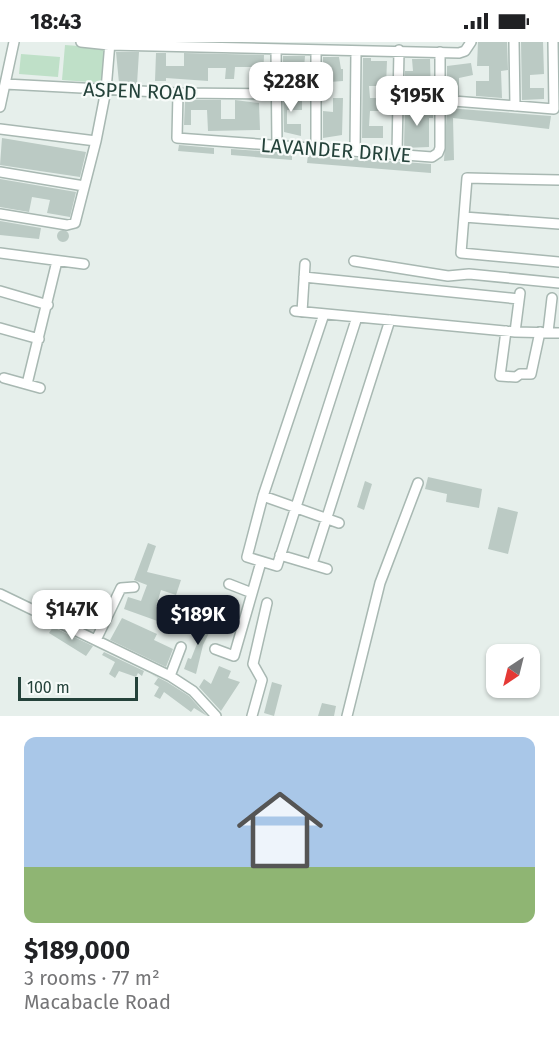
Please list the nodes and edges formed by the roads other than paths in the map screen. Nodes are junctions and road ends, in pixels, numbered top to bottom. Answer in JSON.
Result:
{"nodes":[{"id":1,"x":14,"y":42,"type":"edge"},
{"id":2,"x":81,"y":42,"type":"edge"},
{"id":3,"x":471,"y":42,"type":"edge"},
{"id":4,"x":514,"y":42,"type":"edge"},
{"id":5,"x":553,"y":42,"type":"edge"},
{"id":6,"x":109,"y":44,"type":"edge"},
{"id":7,"x":276,"y":49,"type":"junction"},
{"id":8,"x":316,"y":50,"type":"junction"},
{"id":9,"x":399,"y":50,"type":"junction"},
{"id":10,"x":356,"y":51,"type":"junction"},
{"id":11,"x":440,"y":52,"type":"junction"},
{"id":12,"x":5,"y":84,"type":"junction"},
{"id":13,"x":106,"y":90,"type":"junction"},
{"id":14,"x":178,"y":93,"type":"junction"},
{"id":15,"x":276,"y":94,"type":"junction"},
{"id":16,"x":441,"y":100,"type":"junction"},
{"id":17,"x":515,"y":106,"type":"junction"},
{"id":18,"x":0,"y":107,"type":"edge"},
{"id":19,"x":0,"y":129,"type":"edge"},
{"id":20,"x":96,"y":141,"type":"junction"},
{"id":21,"x":277,"y":146,"type":"junction"},
{"id":22,"x":316,"y":149,"type":"junction"},
{"id":23,"x":355,"y":151,"type":"junction"},
{"id":24,"x":397,"y":153,"type":"junction"},
{"id":25,"x":0,"y":172,"type":"edge"},
{"id":26,"x":559,"y":180,"type":"edge"},
{"id":27,"x":84,"y":186,"type":"junction"},
{"id":28,"x":0,"y":214,"type":"edge"},
{"id":29,"x":464,"y":217,"type":"junction"},
{"id":30,"x":559,"y":224,"type":"edge"},
{"id":31,"x":0,"y":253,"type":"edge"},
{"id":32,"x":57,"y":261,"type":"junction"},
{"id":33,"x":354,"y":261,"type":"dead end"},
{"id":34,"x":559,"y":262,"type":"edge"},
{"id":35,"x":84,"y":264,"type":"dead end"},
{"id":36,"x":305,"y":264,"type":"dead end"},
{"id":37,"x":304,"y":277,"type":"junction"},
{"id":38,"x":559,"y":283,"type":"edge"},
{"id":39,"x":0,"y":291,"type":"edge"},
{"id":40,"x":552,"y":298,"type":"dead end"},
{"id":41,"x":48,"y":305,"type":"junction"},
{"id":42,"x":324,"y":314,"type":"junction"},
{"id":43,"x":357,"y":317,"type":"junction"},
{"id":44,"x":390,"y":320,"type":"junction"},
{"id":45,"x":0,"y":328,"type":"edge"},
{"id":46,"x":510,"y":332,"type":"junction"},
{"id":47,"x":544,"y":332,"type":"junction"},
{"id":48,"x":559,"y":333,"type":"edge"},
{"id":49,"x":39,"y":339,"type":"junction"},
{"id":50,"x":4,"y":378,"type":"dead end"},
{"id":51,"x":27,"y":384,"type":"junction"},
{"id":52,"x":40,"y":388,"type":"dead end"},
{"id":53,"x":418,"y":483,"type":"dead end"},
{"id":54,"x":263,"y":496,"type":"junction"},
{"id":55,"x":294,"y":507,"type":"junction"},
{"id":56,"x":324,"y":518,"type":"junction"},
{"id":57,"x":339,"y":523,"type":"dead end"},
{"id":58,"x":280,"y":555,"type":"junction"},
{"id":59,"x":261,"y":561,"type":"junction"},
{"id":60,"x":312,"y":564,"type":"junction"},
{"id":61,"x":327,"y":569,"type":"dead end"},
{"id":62,"x":229,"y":584,"type":"dead end"},
{"id":63,"x":134,"y":587,"type":"dead end"},
{"id":64,"x":0,"y":594,"type":"edge"},
{"id":65,"x":252,"y":594,"type":"junction"},
{"id":66,"x":267,"y":603,"type":"dead end"},
{"id":67,"x":227,"y":619,"type":"dead end"},
{"id":68,"x":243,"y":625,"type":"junction"},
{"id":69,"x":96,"y":640,"type":"junction"},
{"id":70,"x":181,"y":647,"type":"dead end"},
{"id":71,"x":215,"y":649,"type":"dead end"},
{"id":72,"x":170,"y":676,"type":"junction"},
{"id":73,"x":215,"y":716,"type":"edge"},
{"id":74,"x":252,"y":716,"type":"edge"},
{"id":75,"x":347,"y":716,"type":"edge"}],
"edges":[{"from":1,"to":12,"type":"street"},
{"from":2,"to":6,"type":"street"},
{"from":3,"to":11,"type":"street"},
{"from":4,"to":17,"type":"street"},
{"from":5,"to":17,"type":"street"},
{"from":6,"to":7,"type":"street"},
{"from":6,"to":13,"type":"street"},
{"from":7,"to":8,"type":"street"},
{"from":7,"to":15,"type":"street"},
{"from":8,"to":10,"type":"street"},
{"from":8,"to":22,"type":"street"},
{"from":9,"to":10,"type":"street"},
{"from":9,"to":11,"type":"street"},
{"from":9,"to":24,"type":"street"},
{"from":10,"to":23,"type":"street"},
{"from":11,"to":16,"type":"street","name":"LAVANDER DRIVE"},
{"from":12,"to":13,"type":"street","name":"ASPEN ROAD"},
{"from":12,"to":18,"type":"street"},
{"from":13,"to":14,"type":"street","name":"ASPEN ROAD"},
{"from":13,"to":20,"type":"street"},
{"from":14,"to":15,"type":"street","name":"ASPEN ROAD"},
{"from":14,"to":21,"type":"street","name":"LAVANDER DRIVE"},
{"from":15,"to":21,"type":"street"},
{"from":16,"to":17,"type":"street"},
{"from":16,"to":24,"type":"street","name":"LAVANDER DRIVE"},
{"from":19,"to":20,"type":"street"},
{"from":20,"to":27,"type":"street"},
{"from":21,"to":22,"type":"street","name":"LAVANDER DRIVE"},
{"from":22,"to":23,"type":"street","name":"LAVANDER DRIVE"},
{"from":23,"to":24,"type":"street","name":"LAVANDER DRIVE"},
{"from":25,"to":27,"type":"street"},
{"from":26,"to":29,"type":"street"},
{"from":27,"to":28,"type":"street"},
{"from":29,"to":30,"type":"street"},
{"from":29,"to":34,"type":"street"},
{"from":31,"to":32,"type":"street"},
{"from":32,"to":35,"type":"street"},
{"from":32,"to":41,"type":"street"},
{"from":33,"to":38,"type":"street"},
{"from":36,"to":37,"type":"street"},
{"from":37,"to":42,"type":"street"},
{"from":37,"to":46,"type":"street"},
{"from":39,"to":41,"type":"street"},
{"from":40,"to":47,"type":"street"},
{"from":41,"to":49,"type":"street"},
{"from":42,"to":43,"type":"street"},
{"from":42,"to":54,"type":"street"},
{"from":43,"to":44,"type":"street"},
{"from":43,"to":55,"type":"street"},
{"from":44,"to":46,"type":"street"},
{"from":44,"to":56,"type":"street"},
{"from":45,"to":49,"type":"street"},
{"from":46,"to":47,"type":"street"},
{"from":46,"to":47,"type":"street"},
{"from":47,"to":48,"type":"street"},
{"from":49,"to":51,"type":"street"},
{"from":50,"to":51,"type":"street"},
{"from":51,"to":52,"type":"street"},
{"from":53,"to":75,"type":"street"},
{"from":54,"to":55,"type":"street"},
{"from":54,"to":59,"type":"street"},
{"from":55,"to":56,"type":"street"},
{"from":55,"to":58,"type":"street"},
{"from":56,"to":57,"type":"street"},
{"from":56,"to":60,"type":"street"},
{"from":58,"to":59,"type":"street"},
{"from":58,"to":60,"type":"street"},
{"from":59,"to":65,"type":"street"},
{"from":60,"to":61,"type":"street"},
{"from":62,"to":65,"type":"street"},
{"from":63,"to":69,"type":"street"},
{"from":64,"to":69,"type":"street"},
{"from":65,"to":68,"type":"street"},
{"from":66,"to":74,"type":"street"},
{"from":67,"to":68,"type":"street"},
{"from":68,"to":71,"type":"street"},
{"from":69,"to":72,"type":"street"},
{"from":70,"to":72,"type":"street"},
{"from":72,"to":73,"type":"street"}]}
